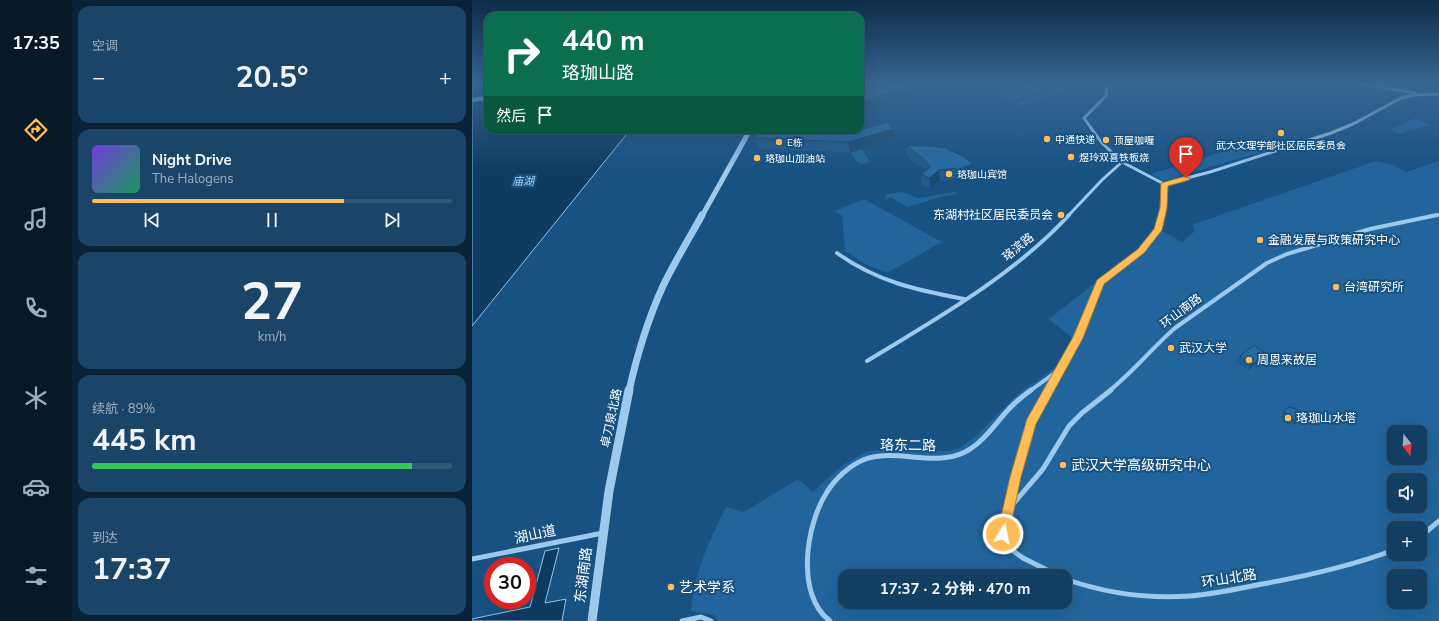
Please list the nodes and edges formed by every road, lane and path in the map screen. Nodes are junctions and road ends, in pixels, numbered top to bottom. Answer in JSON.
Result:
{"nodes":[{"id":1,"x":1089,"y":113,"type":"edge"},
{"id":2,"x":1372,"y":113,"type":"edge"},
{"id":3,"x":750,"y":134,"type":"edge"},
{"id":4,"x":1122,"y":162,"type":"junction"},
{"id":5,"x":1164,"y":184,"type":"junction"},
{"id":6,"x":1439,"y":215,"type":"edge"},
{"id":7,"x":837,"y":253,"type":"dead end"},
{"id":8,"x":964,"y":299,"type":"junction"},
{"id":9,"x":867,"y":361,"type":"dead end"},
{"id":10,"x":1060,"y":369,"type":"junction"},
{"id":11,"x":1007,"y":511,"type":"junction"},
{"id":12,"x":1439,"y":521,"type":"edge"},
{"id":13,"x":1427,"y":531,"type":"edge"},
{"id":14,"x":603,"y":533,"type":"junction"},
{"id":15,"x":1387,"y":552,"type":"edge"},
{"id":16,"x":472,"y":559,"type":"edge"},
{"id":17,"x":1045,"y":569,"type":"edge"},
{"id":18,"x":1072,"y":580,"type":"edge"},
{"id":19,"x":592,"y":621,"type":"edge"},
{"id":20,"x":682,"y":621,"type":"edge"},
{"id":21,"x":711,"y":621,"type":"edge"},
{"id":22,"x":830,"y":621,"type":"edge"}],
"edges":[{"from":1,"to":4,"type":"street"},
{"from":2,"to":5,"type":"street"},
{"from":3,"to":14,"type":"street","name":"卓刀泉北路"},
{"from":4,"to":5,"type":"street"},
{"from":4,"to":8,"type":"street","name":"珞滨路"},
{"from":5,"to":10,"type":"street"},
{"from":6,"to":11,"type":"street","name":"环山南路"},
{"from":7,"to":8,"type":"street"},
{"from":8,"to":9,"type":"street","name":"珞滨路"},
{"from":10,"to":11,"type":"street"},
{"from":10,"to":22,"type":"street","name":"珞东二路"},
{"from":11,"to":17,"type":"street"},
{"from":12,"to":13,"type":"street"},
{"from":14,"to":16,"type":"street","name":"湖山道"},
{"from":14,"to":19,"type":"street","name":"东湖南路"},
{"from":15,"to":18,"type":"street","name":"环山北路"},
{"from":20,"to":21,"type":"street"}]}
